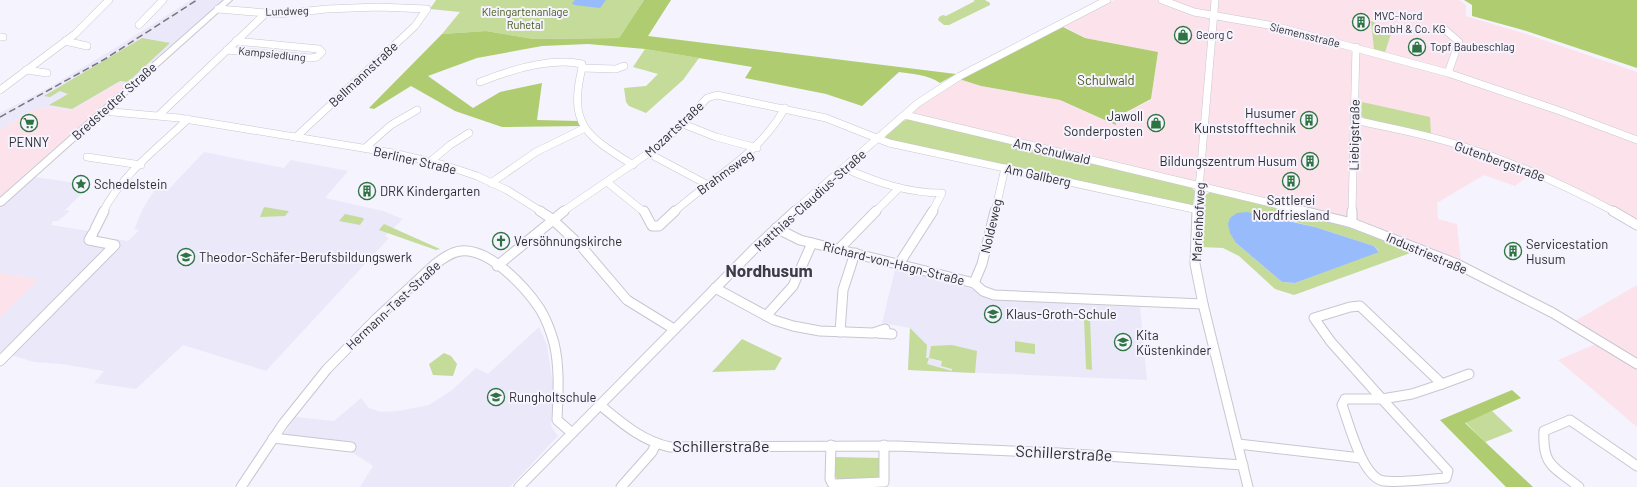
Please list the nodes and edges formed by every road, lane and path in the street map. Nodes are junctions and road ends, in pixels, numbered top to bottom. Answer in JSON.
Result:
{"nodes":[{"id":1,"x":109,"y":0,"type":"edge"},
{"id":2,"x":164,"y":0,"type":"edge"},
{"id":3,"x":228,"y":0,"type":"edge"},
{"id":4,"x":1107,"y":0,"type":"edge"},
{"id":5,"x":1162,"y":0,"type":"edge"},
{"id":6,"x":1215,"y":0,"type":"edge"},
{"id":7,"x":218,"y":9,"type":"junction"},
{"id":8,"x":428,"y":10,"type":"joint"},
{"id":9,"x":266,"y":13,"type":"junction"},
{"id":10,"x":1214,"y":16,"type":"junction"},
{"id":11,"x":139,"y":25,"type":"dead end"},
{"id":12,"x":1442,"y":27,"type":"dead end"},
{"id":13,"x":65,"y":41,"type":"junction"},
{"id":14,"x":236,"y":41,"type":"junction"},
{"id":15,"x":87,"y":46,"type":"dead end"},
{"id":16,"x":1356,"y":47,"type":"junction"},
{"id":17,"x":227,"y":50,"type":"junction"},
{"id":18,"x":624,"y":66,"type":"dead end"},
{"id":19,"x":582,"y":68,"type":"junction"},
{"id":20,"x":26,"y":70,"type":"junction"},
{"id":21,"x":47,"y":73,"type":"dead end"},
{"id":22,"x":1448,"y":73,"type":"junction"},
{"id":23,"x":493,"y":76,"type":"junction"},
{"id":24,"x":472,"y":82,"type":"dead end"},
{"id":25,"x":480,"y":82,"type":"dead end"},
{"id":26,"x":0,"y":90,"type":"edge"},
{"id":27,"x":785,"y":108,"type":"junction"},
{"id":28,"x":417,"y":110,"type":"dead end"},
{"id":29,"x":102,"y":111,"type":"junction"},
{"id":30,"x":159,"y":115,"type":"junction"},
{"id":31,"x":905,"y":115,"type":"junction"},
{"id":32,"x":188,"y":119,"type":"junction"},
{"id":33,"x":1355,"y":120,"type":"junction"},
{"id":34,"x":683,"y":124,"type":"junction"},
{"id":35,"x":585,"y":128,"type":"junction"},
{"id":36,"x":469,"y":133,"type":"dead end"},
{"id":37,"x":296,"y":137,"type":"junction"},
{"id":38,"x":878,"y":139,"type":"junction"},
{"id":39,"x":1637,"y":140,"type":"edge"},
{"id":40,"x":364,"y":148,"type":"junction"},
{"id":41,"x":757,"y":148,"type":"junction"},
{"id":42,"x":648,"y":154,"type":"junction"},
{"id":43,"x":88,"y":157,"type":"dead end"},
{"id":44,"x":431,"y":161,"type":"junction"},
{"id":45,"x":141,"y":165,"type":"junction"},
{"id":46,"x":633,"y":165,"type":"junction"},
{"id":47,"x":844,"y":168,"type":"junction"},
{"id":48,"x":1005,"y":168,"type":"junction"},
{"id":49,"x":607,"y":182,"type":"junction"},
{"id":50,"x":492,"y":183,"type":"junction"},
{"id":51,"x":708,"y":185,"type":"junction"},
{"id":52,"x":1200,"y":186,"type":"junction"},
{"id":53,"x":899,"y":188,"type":"junction"},
{"id":54,"x":0,"y":203,"type":"edge"},
{"id":55,"x":1198,"y":210,"type":"junction"},
{"id":56,"x":552,"y":219,"type":"junction"},
{"id":57,"x":1352,"y":223,"type":"junction"},
{"id":58,"x":1637,"y":225,"type":"edge"},
{"id":59,"x":776,"y":228,"type":"junction"},
{"id":60,"x":812,"y":243,"type":"junction"},
{"id":61,"x":840,"y":249,"type":"junction"},
{"id":62,"x":855,"y":253,"type":"junction"},
{"id":63,"x":899,"y":264,"type":"junction"},
{"id":64,"x":497,"y":266,"type":"junction"},
{"id":65,"x":974,"y":283,"type":"junction"},
{"id":66,"x":715,"y":288,"type":"junction"},
{"id":67,"x":1203,"y":304,"type":"junction"},
{"id":68,"x":766,"y":316,"type":"junction"},
{"id":69,"x":674,"y":329,"type":"junction"},
{"id":70,"x":840,"y":332,"type":"junction"},
{"id":71,"x":889,"y":332,"type":"dead end"},
{"id":72,"x":0,"y":361,"type":"edge"},
{"id":73,"x":1637,"y":364,"type":"edge"},
{"id":74,"x":1469,"y":374,"type":"dead end"},
{"id":75,"x":1442,"y":384,"type":"junction"},
{"id":76,"x":1382,"y":399,"type":"junction"},
{"id":77,"x":600,"y":404,"type":"junction"},
{"id":78,"x":572,"y":432,"type":"junction"},
{"id":79,"x":273,"y":438,"type":"junction"},
{"id":80,"x":656,"y":444,"type":"junction"},
{"id":81,"x":1238,"y":444,"type":"junction"},
{"id":82,"x":831,"y":445,"type":"junction"},
{"id":83,"x":884,"y":446,"type":"junction"},
{"id":84,"x":351,"y":447,"type":"dead end"},
{"id":85,"x":1361,"y":458,"type":"junction"},
{"id":86,"x":1243,"y":465,"type":"junction"},
{"id":87,"x":1637,"y":466,"type":"edge"},
{"id":88,"x":241,"y":487,"type":"edge"},
{"id":89,"x":520,"y":487,"type":"edge"},
{"id":90,"x":621,"y":487,"type":"edge"},
{"id":91,"x":1248,"y":487,"type":"edge"},
{"id":92,"x":1579,"y":487,"type":"edge"}],
"edges":[{"from":1,"to":13,"type":"street"},
{"from":2,"to":11,"type":"street"},
{"from":3,"to":7,"type":"main road","name":"Bredstedter Straße"},
{"from":4,"to":31,"type":"street","name":"Matthias-Claudius-Straße"},
{"from":5,"to":10,"type":"street","name":"Siemensstraße"},
{"from":6,"to":10,"type":"street","name":"Marienhofweg"},
{"from":7,"to":9,"type":"street","name":"Lundweg"},
{"from":7,"to":29,"type":"main road","name":"Bredstedter Straße"},
{"from":8,"to":9,"type":"street","name":"Lundweg"},
{"from":8,"to":37,"type":"street","name":"Bellmannstraße"},
{"from":9,"to":14,"type":"street","name":"Kampsiedlung"},
{"from":10,"to":16,"type":"street","name":"Siemensstraße"},
{"from":10,"to":52,"type":"street","name":"Marienhofweg"},
{"from":12,"to":22,"type":"street"},
{"from":13,"to":15,"type":"street"},
{"from":13,"to":20,"type":"street"},
{"from":14,"to":17,"type":"street","name":"Kampsiedlung"},
{"from":14,"to":17,"type":"street","name":"Kampsiedlung"},
{"from":16,"to":22,"type":"street","name":"Siemensstraße"},
{"from":16,"to":33,"type":"street","name":"Liebigstraße"},
{"from":17,"to":30,"type":"street","name":"Kampsiedlung"},
{"from":18,"to":19,"type":"street"},
{"from":19,"to":23,"type":"street"},
{"from":19,"to":35,"type":"street"},
{"from":20,"to":21,"type":"street"},
{"from":20,"to":26,"type":"street"},
{"from":22,"to":39,"type":"street","name":"Siemensstraße"},
{"from":23,"to":24,"type":"street"},
{"from":23,"to":25,"type":"street"},
{"from":27,"to":34,"type":"street","name":"Mozartstraße"},
{"from":27,"to":38,"type":"street","name":"Mozartstraße"},
{"from":27,"to":41,"type":"street","name":"Brahmsweg"},
{"from":28,"to":40,"type":"street"},
{"from":29,"to":30,"type":"street","name":"Berliner Straße"},
{"from":29,"to":54,"type":"main road","name":"Bredstedter Straße"},
{"from":30,"to":32,"type":"street","name":"Berliner Straße"},
{"from":31,"to":38,"type":"street","name":"Matthias-Claudius-Straße"},
{"from":31,"to":52,"type":"street","name":"Am Schulwald"},
{"from":32,"to":37,"type":"street","name":"Berliner Straße"},
{"from":32,"to":45,"type":"street"},
{"from":33,"to":57,"type":"street","name":"Liebigstraße"},
{"from":33,"to":58,"type":"street","name":"Gutenbergstraße"},
{"from":34,"to":41,"type":"street"},
{"from":34,"to":42,"type":"street","name":"Mozartstraße"},
{"from":35,"to":46,"type":"street"},
{"from":35,"to":50,"type":"street"},
{"from":36,"to":44,"type":"street"},
{"from":37,"to":40,"type":"street","name":"Berliner Straße"},
{"from":38,"to":47,"type":"street","name":"Matthias-Claudius-Straße"},
{"from":38,"to":48,"type":"street","name":"Am Gallberg"},
{"from":40,"to":44,"type":"street","name":"Berliner Straße"},
{"from":41,"to":51,"type":"street","name":"Brahmsweg"},
{"from":42,"to":46,"type":"street","name":"Mozartstraße"},
{"from":42,"to":51,"type":"street"},
{"from":43,"to":45,"type":"street"},
{"from":44,"to":50,"type":"street","name":"Berliner Straße"},
{"from":45,"to":72,"type":"street"},
{"from":46,"to":49,"type":"street","name":"Mozartstraße"},
{"from":47,"to":53,"type":"street"},
{"from":47,"to":59,"type":"street","name":"Matthias-Claudius-Straße"},
{"from":48,"to":55,"type":"street","name":"Am Gallberg"},
{"from":48,"to":65,"type":"street","name":"Noldeweg"},
{"from":49,"to":51,"type":"street","name":"Brahmsweg"},
{"from":49,"to":56,"type":"street","name":"Mozartstraße"},
{"from":50,"to":56,"type":"street","name":"Berliner Straße"},
{"from":52,"to":55,"type":"street","name":"Marienhofweg"},
{"from":52,"to":57,"type":"street","name":"Industriestraße"},
{"from":53,"to":61,"type":"street"},
{"from":53,"to":63,"type":"street"},
{"from":55,"to":67,"type":"street","name":"Marienhofweg"},
{"from":56,"to":64,"type":"street","name":"Mozartstraße"},
{"from":56,"to":69,"type":"street","name":"Berliner Straße"},
{"from":57,"to":73,"type":"street","name":"Industriestraße"},
{"from":59,"to":60,"type":"street","name":"Richard-von-Hagn-Straße"},
{"from":59,"to":66,"type":"street","name":"Matthias-Claudius-Straße"},
{"from":60,"to":61,"type":"street","name":"Richard-von-Hagn-Straße"},
{"from":60,"to":68,"type":"street"},
{"from":61,"to":62,"type":"street","name":"Richard-von-Hagn-Straße"},
{"from":62,"to":63,"type":"street","name":"Richard-von-Hagn-Straße"},
{"from":62,"to":70,"type":"street"},
{"from":63,"to":65,"type":"street","name":"Richard-von-Hagn-Straße"},
{"from":64,"to":78,"type":"street","name":"Hermann-Tast-Straße"},
{"from":64,"to":79,"type":"street","name":"Hermann-Tast-Straße"},
{"from":65,"to":67,"type":"street","name":"Richard-von-Hagn-Straße"},
{"from":66,"to":68,"type":"street"},
{"from":66,"to":69,"type":"street","name":"Matthias-Claudius-Straße"},
{"from":67,"to":81,"type":"street","name":"Marienhofweg"},
{"from":68,"to":70,"type":"street"},
{"from":69,"to":77,"type":"street","name":"Matthias-Claudius-Straße"},
{"from":70,"to":71,"type":"street"},
{"from":74,"to":75,"type":"street"},
{"from":75,"to":76,"type":"street"},
{"from":75,"to":76,"type":"street"},
{"from":76,"to":85,"type":"street"},
{"from":76,"to":85,"type":"street"},
{"from":77,"to":78,"type":"street","name":"Matthias-Claudius-Straße"},
{"from":77,"to":80,"type":"street","name":"Schillerstraße"},
{"from":78,"to":89,"type":"street","name":"Matthias-Claudius-Straße"},
{"from":79,"to":84,"type":"street"},
{"from":79,"to":88,"type":"street","name":"Hermann-Tast-Straße"},
{"from":80,"to":82,"type":"street","name":"Schillerstraße"},
{"from":80,"to":90,"type":"street"},
{"from":81,"to":85,"type":"street"},
{"from":81,"to":86,"type":"street","name":"Marienhofweg"},
{"from":82,"to":83,"type":"street","name":"Schillerstraße"},
{"from":82,"to":83,"type":"street"},
{"from":83,"to":86,"type":"street","name":"Schillerstraße"},
{"from":86,"to":91,"type":"street","name":"Marienhofweg"},
{"from":87,"to":92,"type":"street"}]}
